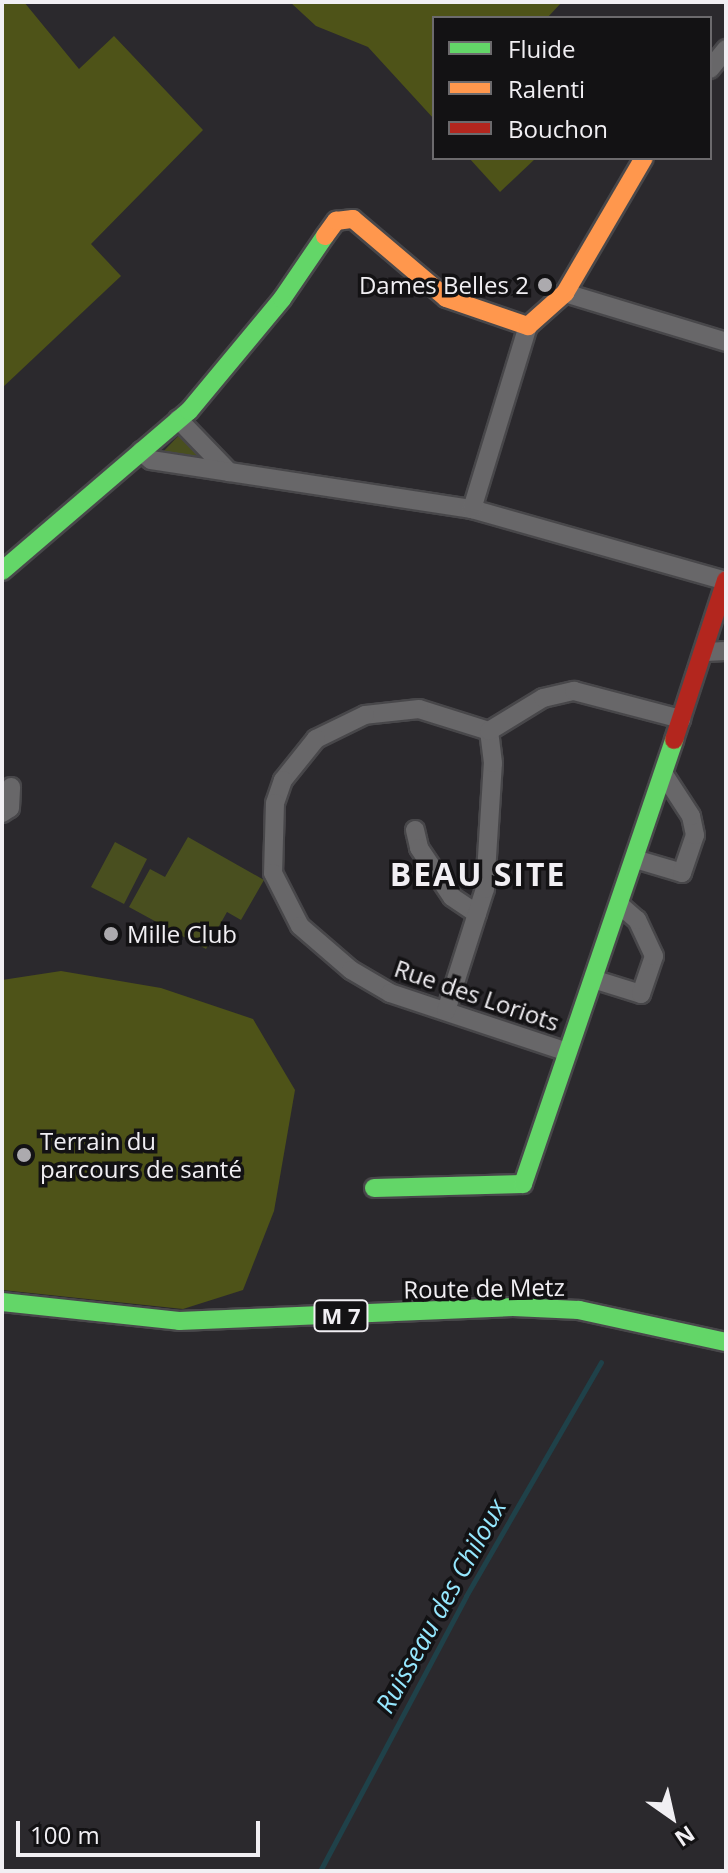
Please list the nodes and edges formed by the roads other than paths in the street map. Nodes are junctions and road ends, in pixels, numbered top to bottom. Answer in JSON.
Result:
{"nodes":[{"id":1,"x":726,"y":49,"type":"edge"},
{"id":2,"x":712,"y":66,"type":"edge"},
{"id":3,"x":643,"y":160,"type":"edge"},
{"id":4,"x":565,"y":293,"type":"junction"},
{"id":5,"x":528,"y":326,"type":"junction"},
{"id":6,"x":726,"y":342,"type":"edge"},
{"id":7,"x":178,"y":419,"type":"junction"},
{"id":8,"x":141,"y":451,"type":"junction"},
{"id":9,"x":229,"y":472,"type":"junction"},
{"id":10,"x":472,"y":509,"type":"junction"},
{"id":11,"x":2,"y":571,"type":"edge"},
{"id":12,"x":726,"y":580,"type":"edge"},
{"id":13,"x":726,"y":651,"type":"edge"},
{"id":14,"x":705,"y":652,"type":"junction"},
{"id":15,"x":681,"y":719,"type":"junction"},
{"id":16,"x":489,"y":731,"type":"junction"},
{"id":17,"x":663,"y":773,"type":"junction"},
{"id":18,"x":11,"y":787,"type":"dead end"},
{"id":19,"x":2,"y":813,"type":"edge"},
{"id":20,"x":415,"y":830,"type":"dead end"},
{"id":21,"x":635,"y":859,"type":"junction"},
{"id":22,"x":620,"y":905,"type":"junction"},
{"id":23,"x":477,"y":914,"type":"junction"},
{"id":24,"x":596,"y":980,"type":"junction"},
{"id":25,"x":446,"y":1011,"type":"junction"},
{"id":26,"x":567,"y":1052,"type":"junction"},
{"id":27,"x":374,"y":1188,"type":"dead end"},
{"id":28,"x":2,"y":1302,"type":"edge"},
{"id":29,"x":678,"y":1331,"type":"junction"},
{"id":30,"x":726,"y":1342,"type":"edge"},
{"id":31,"x":726,"y":1355,"type":"edge"}],
"edges":[{"from":1,"to":2,"type":"street"},
{"from":3,"to":4,"type":"street"},
{"from":4,"to":5,"type":"street"},
{"from":4,"to":6,"type":"street"},
{"from":5,"to":7,"type":"street"},
{"from":5,"to":10,"type":"street"},
{"from":7,"to":8,"type":"street"},
{"from":7,"to":9,"type":"street"},
{"from":8,"to":9,"type":"street"},
{"from":8,"to":11,"type":"street"},
{"from":9,"to":10,"type":"street"},
{"from":10,"to":12,"type":"street"},
{"from":12,"to":14,"type":"street","name":"Rue des Loriots"},
{"from":13,"to":14,"type":"street"},
{"from":14,"to":15,"type":"street","name":"Rue des Loriots"},
{"from":15,"to":16,"type":"street"},
{"from":15,"to":17,"type":"street","name":"Rue des Loriots"},
{"from":16,"to":23,"type":"street"},
{"from":16,"to":25,"type":"street","name":"Rue des Loriots"},
{"from":17,"to":21,"type":"street","name":"Rue des Loriots"},
{"from":17,"to":21,"type":"street"},
{"from":18,"to":19,"type":"street"},
{"from":20,"to":23,"type":"street"},
{"from":21,"to":22,"type":"street","name":"Rue des Loriots"},
{"from":22,"to":24,"type":"street","name":"Rue des Loriots"},
{"from":22,"to":24,"type":"street"},
{"from":23,"to":25,"type":"street"},
{"from":24,"to":26,"type":"street","name":"Rue des Loriots"},
{"from":25,"to":26,"type":"street","name":"Rue des Loriots"},
{"from":26,"to":27,"type":"street","name":"Rue des Loriots"},
{"from":28,"to":29,"type":"street","name":"Route de Metz","number":"M 7"},
{"from":29,"to":30,"type":"street","name":"Route de Metz","number":"M 7"},
{"from":29,"to":31,"type":"street","name":"Route de Metz","number":"M 7"}]}
